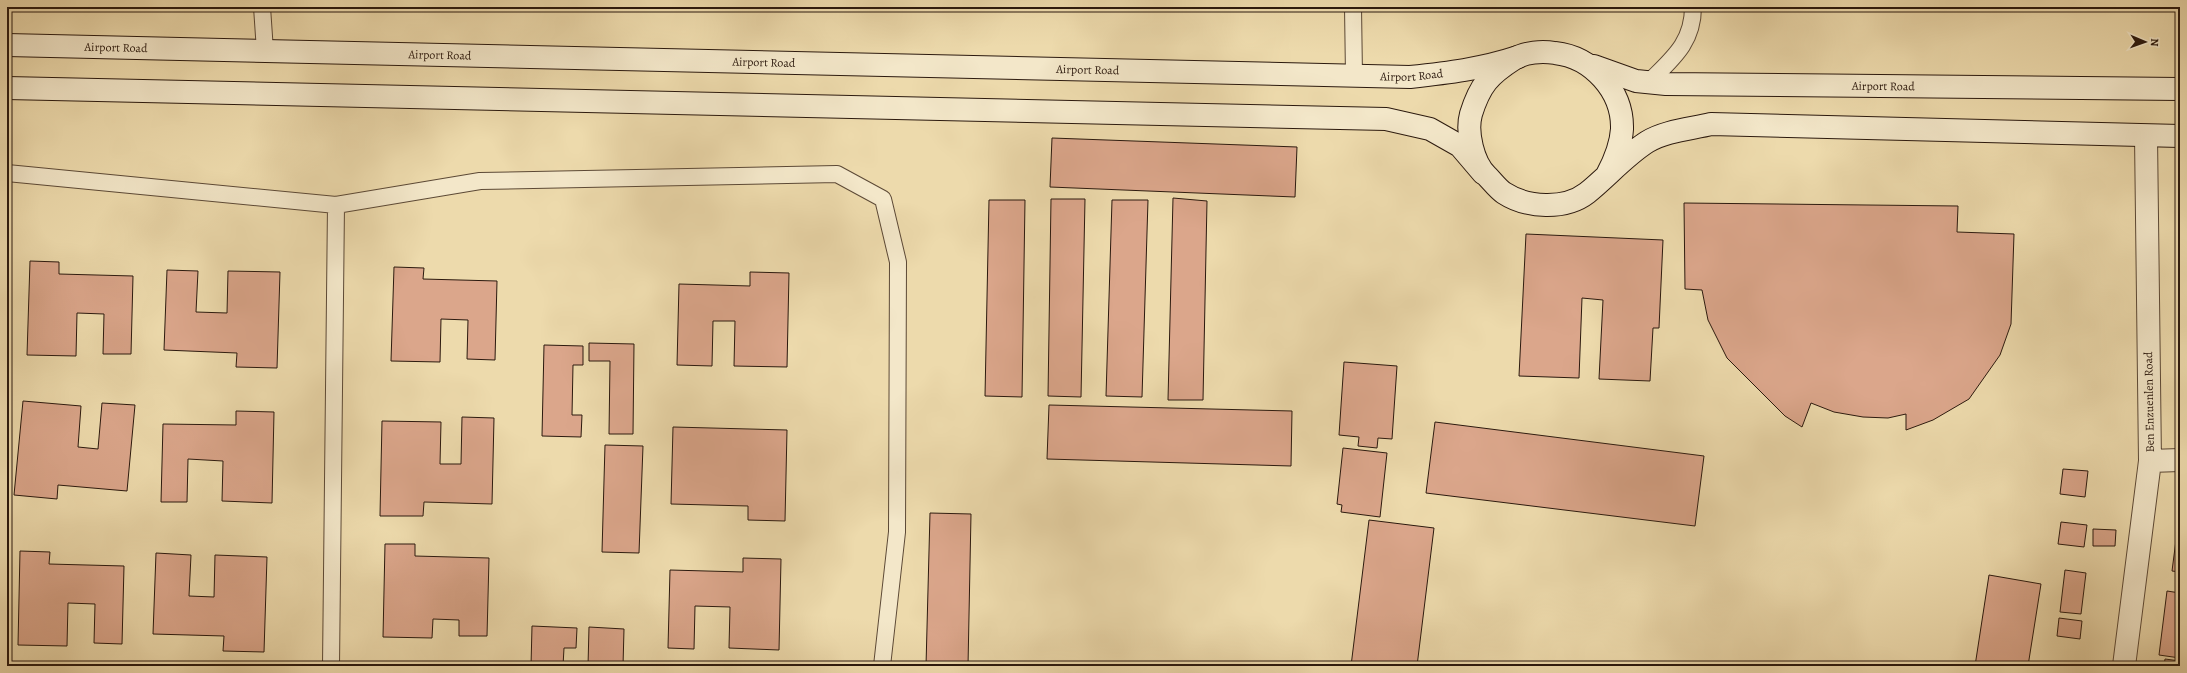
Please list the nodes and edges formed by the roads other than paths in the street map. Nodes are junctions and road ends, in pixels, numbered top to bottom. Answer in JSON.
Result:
{"nodes":[{"id":1,"x":262,"y":7,"type":"edge"},
{"id":2,"x":1353,"y":7,"type":"edge"},
{"id":3,"x":1693,"y":7,"type":"edge"},
{"id":4,"x":7,"y":45,"type":"edge"},
{"id":5,"x":265,"y":51,"type":"junction"},
{"id":6,"x":1518,"y":57,"type":"junction"},
{"id":7,"x":1589,"y":65,"type":"junction"},
{"id":8,"x":1354,"y":76,"type":"junction"},
{"id":9,"x":1648,"y":82,"type":"junction"},
{"id":10,"x":7,"y":88,"type":"edge"},
{"id":11,"x":2180,"y":89,"type":"edge"},
{"id":12,"x":2146,"y":136,"type":"junction"},
{"id":13,"x":2180,"y":136,"type":"edge"},
{"id":14,"x":7,"y":173,"type":"edge"},
{"id":15,"x":1483,"y":173,"type":"junction"},
{"id":16,"x":1607,"y":175,"type":"junction"},
{"id":17,"x":336,"y":205,"type":"junction"},
{"id":18,"x":2180,"y":460,"type":"edge"},
{"id":19,"x":2150,"y":461,"type":"junction"},
{"id":20,"x":331,"y":666,"type":"edge"},
{"id":21,"x":882,"y":666,"type":"edge"},
{"id":22,"x":2124,"y":666,"type":"edge"}],
"edges":[{"from":1,"to":5,"type":"lane"},
{"from":2,"to":8,"type":"lane"},
{"from":3,"to":9,"type":"lane"},
{"from":4,"to":5,"type":"main road","name":"Airport Road"},
{"from":5,"to":8,"type":"main road","name":"Airport Road"},
{"from":6,"to":7,"type":"main road"},
{"from":6,"to":8,"type":"main road","name":"Airport Road"},
{"from":6,"to":15,"type":"main road"},
{"from":7,"to":9,"type":"main road","name":"Airport Road"},
{"from":7,"to":16,"type":"main road"},
{"from":9,"to":11,"type":"main road","name":"Airport Road"},
{"from":10,"to":15,"type":"main road"},
{"from":12,"to":13,"type":"main road"},
{"from":12,"to":16,"type":"main road"},
{"from":12,"to":19,"type":"main road","name":"Ben Enzuenlen Road"},
{"from":14,"to":17,"type":"lane"},
{"from":15,"to":16,"type":"main road"},
{"from":17,"to":20,"type":"lane"},
{"from":17,"to":21,"type":"lane"},
{"from":18,"to":19,"type":"main road"},
{"from":19,"to":22,"type":"main road","name":"Ben Enzuenlen Road"}]}
